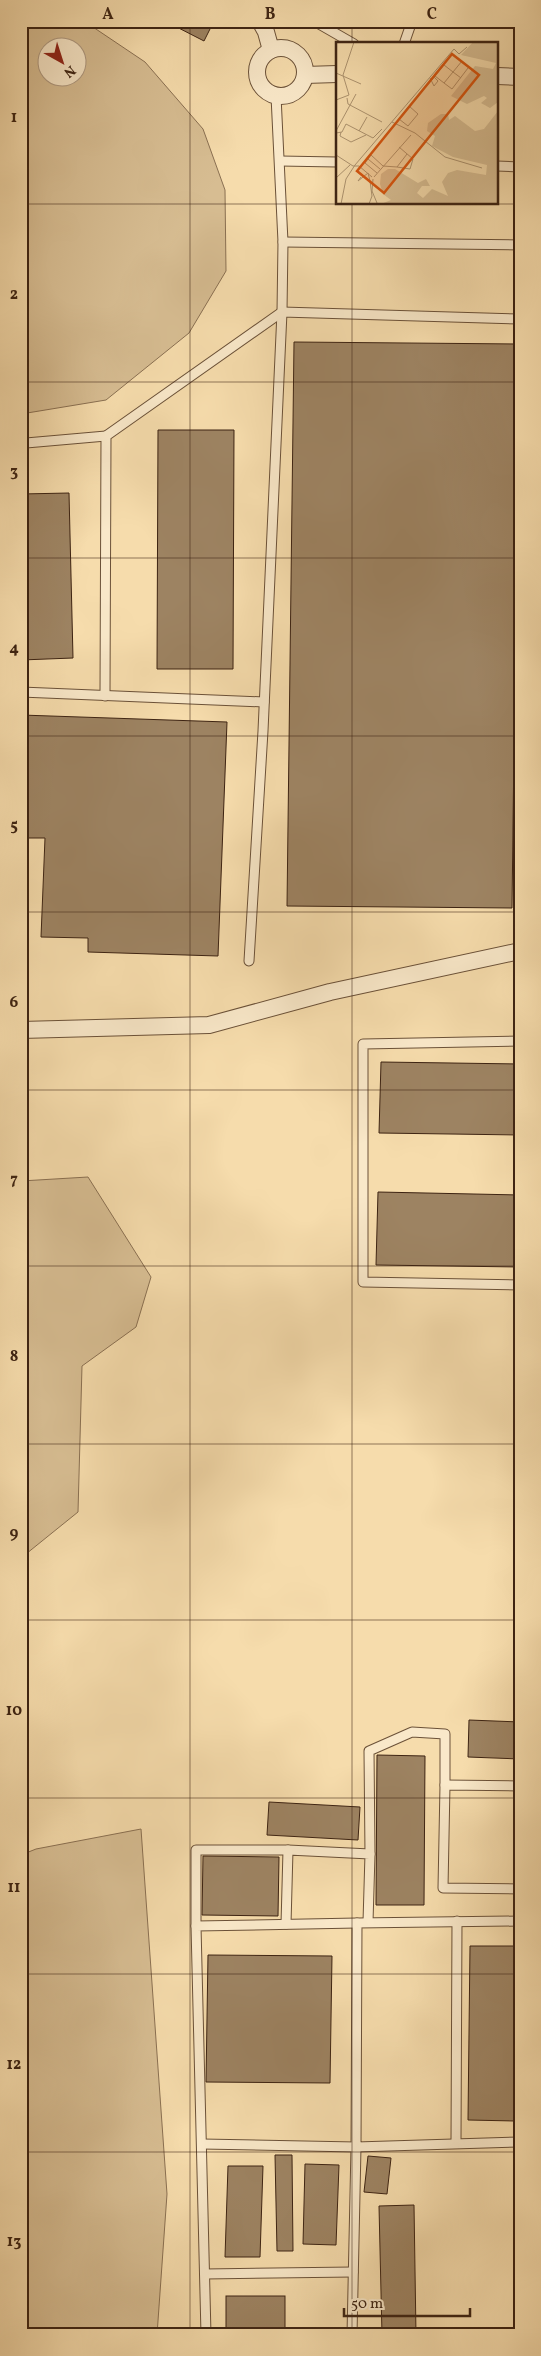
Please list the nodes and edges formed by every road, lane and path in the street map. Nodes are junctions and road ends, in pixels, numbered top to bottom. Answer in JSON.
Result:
{"nodes":[{"id":1,"x":260,"y":21,"type":"edge"},
{"id":2,"x":314,"y":21,"type":"edge"},
{"id":3,"x":412,"y":21,"type":"edge"},
{"id":4,"x":351,"y":42,"type":"edge"},
{"id":5,"x":405,"y":42,"type":"edge"},
{"id":6,"x":271,"y":50,"type":"junction"},
{"id":7,"x":336,"y":74,"type":"edge"},
{"id":8,"x":305,"y":75,"type":"junction"},
{"id":9,"x":498,"y":76,"type":"edge"},
{"id":10,"x":520,"y":77,"type":"edge"},
{"id":11,"x":276,"y":96,"type":"junction"},
{"id":12,"x":280,"y":161,"type":"junction"},
{"id":13,"x":336,"y":162,"type":"edge"},
{"id":14,"x":498,"y":166,"type":"edge"},
{"id":15,"x":520,"y":167,"type":"edge"},
{"id":16,"x":283,"y":242,"type":"junction"},
{"id":17,"x":520,"y":245,"type":"edge"},
{"id":18,"x":282,"y":312,"type":"junction"},
{"id":19,"x":520,"y":319,"type":"edge"},
{"id":20,"x":106,"y":436,"type":"junction"},
{"id":21,"x":21,"y":446,"type":"edge"},
{"id":22,"x":21,"y":692,"type":"edge"},
{"id":23,"x":105,"y":696,"type":"junction"},
{"id":24,"x":264,"y":702,"type":"junction"},
{"id":25,"x":520,"y":951,"type":"edge"},
{"id":26,"x":249,"y":960,"type":"dead end"},
{"id":27,"x":21,"y":1030,"type":"edge"},
{"id":28,"x":520,"y":1041,"type":"edge"},
{"id":29,"x":520,"y":1285,"type":"edge"},
{"id":30,"x":445,"y":1785,"type":"junction"},
{"id":31,"x":520,"y":1786,"type":"edge"},
{"id":32,"x":288,"y":1850,"type":"junction"},
{"id":33,"x":370,"y":1854,"type":"junction"},
{"id":34,"x":520,"y":1889,"type":"edge"},
{"id":35,"x":457,"y":1921,"type":"junction"},
{"id":36,"x":520,"y":1921,"type":"edge"},
{"id":37,"x":357,"y":1922,"type":"junction"},
{"id":38,"x":368,"y":1922,"type":"junction"},
{"id":39,"x":286,"y":1924,"type":"junction"},
{"id":40,"x":196,"y":1926,"type":"junction"},
{"id":41,"x":520,"y":2142,"type":"edge"},
{"id":42,"x":456,"y":2143,"type":"junction"},
{"id":43,"x":202,"y":2144,"type":"junction"},
{"id":44,"x":356,"y":2147,"type":"junction"},
{"id":45,"x":353,"y":2272,"type":"junction"},
{"id":46,"x":205,"y":2274,"type":"junction"},
{"id":47,"x":206,"y":2335,"type":"edge"},
{"id":48,"x":352,"y":2335,"type":"edge"}],
"edges":[{"from":1,"to":6,"type":"street"},
{"from":2,"to":4,"type":"lane"},
{"from":3,"to":5,"type":"lane"},
{"from":6,"to":8,"type":"street"},
{"from":6,"to":11,"type":"street"},
{"from":7,"to":8,"type":"street"},
{"from":8,"to":11,"type":"street"},
{"from":9,"to":10,"type":"street"},
{"from":11,"to":12,"type":"lane"},
{"from":12,"to":13,"type":"lane"},
{"from":12,"to":16,"type":"lane"},
{"from":14,"to":15,"type":"lane"},
{"from":16,"to":17,"type":"lane"},
{"from":16,"to":18,"type":"lane"},
{"from":18,"to":19,"type":"lane"},
{"from":18,"to":20,"type":"lane"},
{"from":18,"to":24,"type":"lane"},
{"from":20,"to":21,"type":"lane"},
{"from":20,"to":23,"type":"lane"},
{"from":22,"to":23,"type":"lane"},
{"from":23,"to":24,"type":"lane"},
{"from":24,"to":26,"type":"lane"},
{"from":25,"to":27,"type":"street"},
{"from":28,"to":29,"type":"lane"},
{"from":30,"to":31,"type":"lane"},
{"from":30,"to":33,"type":"lane"},
{"from":30,"to":34,"type":"lane"},
{"from":32,"to":33,"type":"lane"},
{"from":32,"to":39,"type":"lane"},
{"from":32,"to":40,"type":"lane"},
{"from":33,"to":38,"type":"lane"},
{"from":35,"to":36,"type":"lane"},
{"from":35,"to":38,"type":"lane"},
{"from":35,"to":42,"type":"lane"},
{"from":37,"to":38,"type":"lane"},
{"from":37,"to":39,"type":"lane"},
{"from":37,"to":44,"type":"lane"},
{"from":39,"to":40,"type":"lane"},
{"from":40,"to":43,"type":"lane"},
{"from":41,"to":42,"type":"lane"},
{"from":42,"to":44,"type":"lane"},
{"from":43,"to":44,"type":"lane"},
{"from":43,"to":46,"type":"lane"},
{"from":44,"to":45,"type":"lane"},
{"from":45,"to":46,"type":"lane"},
{"from":45,"to":48,"type":"lane"},
{"from":46,"to":47,"type":"lane"}]}
